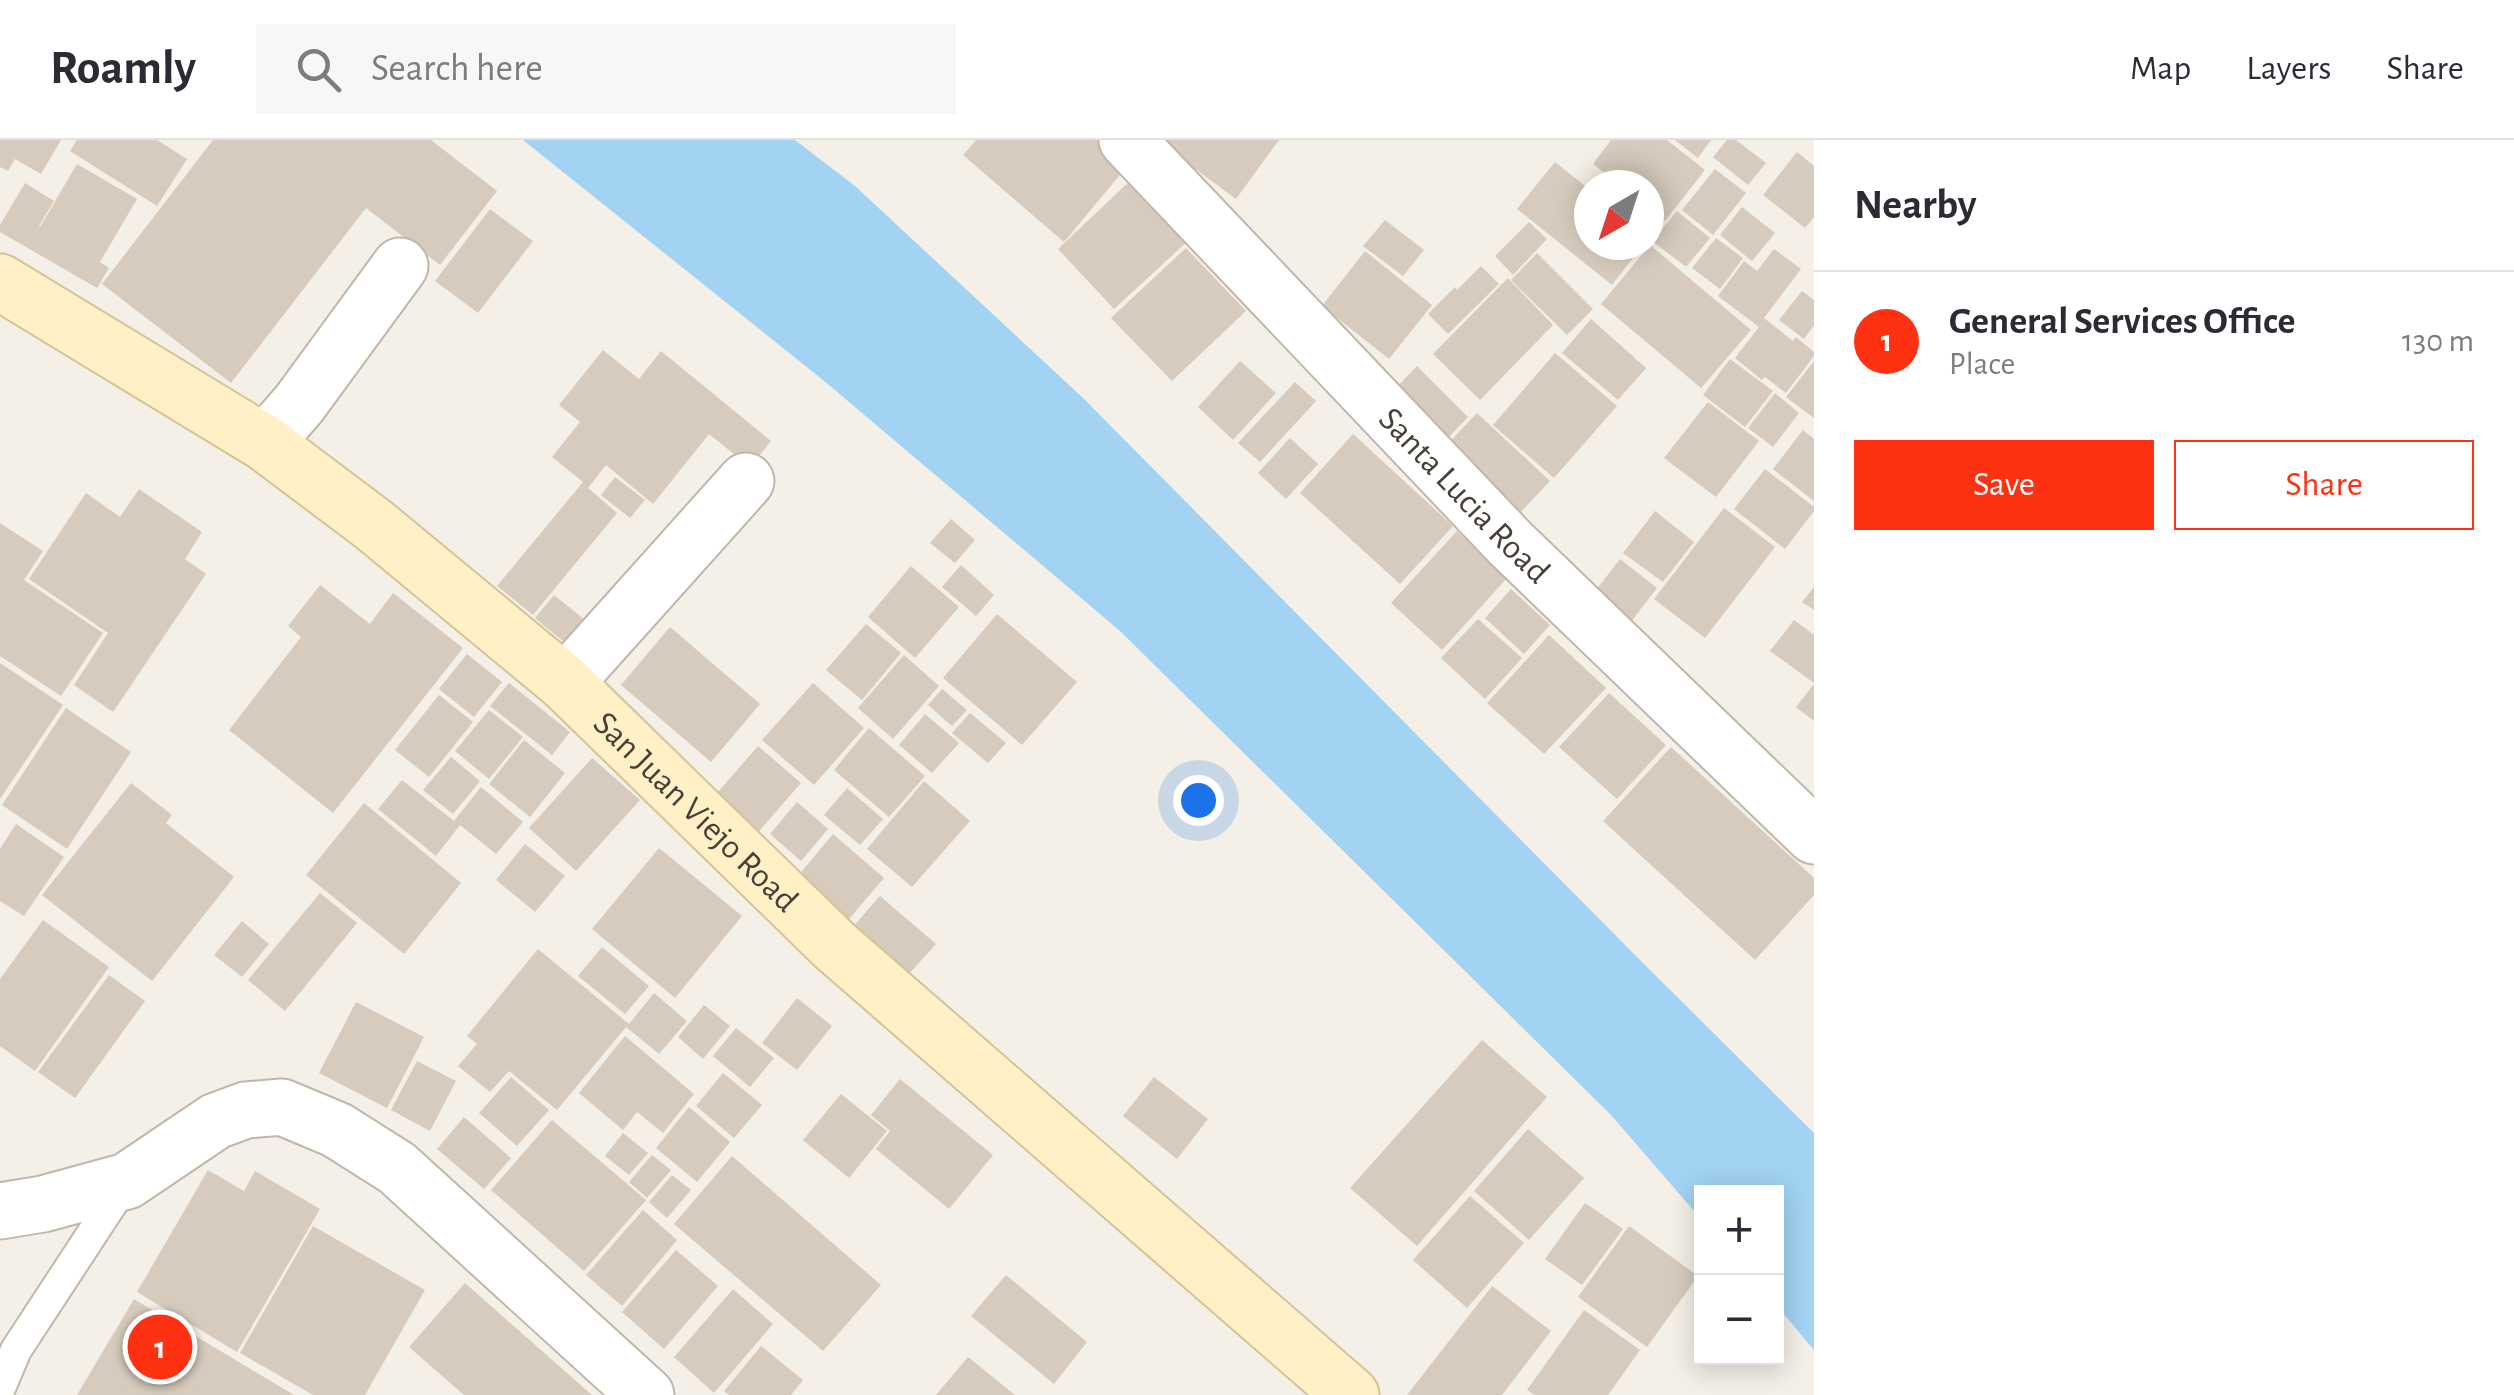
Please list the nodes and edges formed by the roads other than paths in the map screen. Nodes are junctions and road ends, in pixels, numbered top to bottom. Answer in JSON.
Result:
{"nodes":[{"id":1,"x":1127,"y":140,"type":"edge"},
{"id":2,"x":400,"y":266,"type":"dead end"},
{"id":3,"x":0,"y":282,"type":"edge"},
{"id":4,"x":265,"y":443,"type":"junction"},
{"id":5,"x":746,"y":481,"type":"dead end"},
{"id":6,"x":565,"y":683,"type":"junction"},
{"id":7,"x":1814,"y":836,"type":"edge"},
{"id":8,"x":126,"y":1180,"type":"junction"},
{"id":9,"x":0,"y":1211,"type":"edge"},
{"id":10,"x":8,"y":1341,"type":"edge"},
{"id":11,"x":0,"y":1388,"type":"edge"},
{"id":12,"x":646,"y":1395,"type":"edge"},
{"id":13,"x":1351,"y":1395,"type":"edge"}],
"edges":[{"from":1,"to":7,"type":"street","name":"Santa Lucia Road"},
{"from":2,"to":4,"type":"street"},
{"from":3,"to":4,"type":"street","name":"San Juan Viejo Road"},
{"from":4,"to":6,"type":"street","name":"San Juan Viejo Road"},
{"from":5,"to":6,"type":"street"},
{"from":6,"to":13,"type":"street","name":"San Juan Viejo Road"},
{"from":8,"to":9,"type":"street"},
{"from":8,"to":10,"type":"lane"},
{"from":8,"to":12,"type":"street"},
{"from":10,"to":11,"type":"lane"}]}
